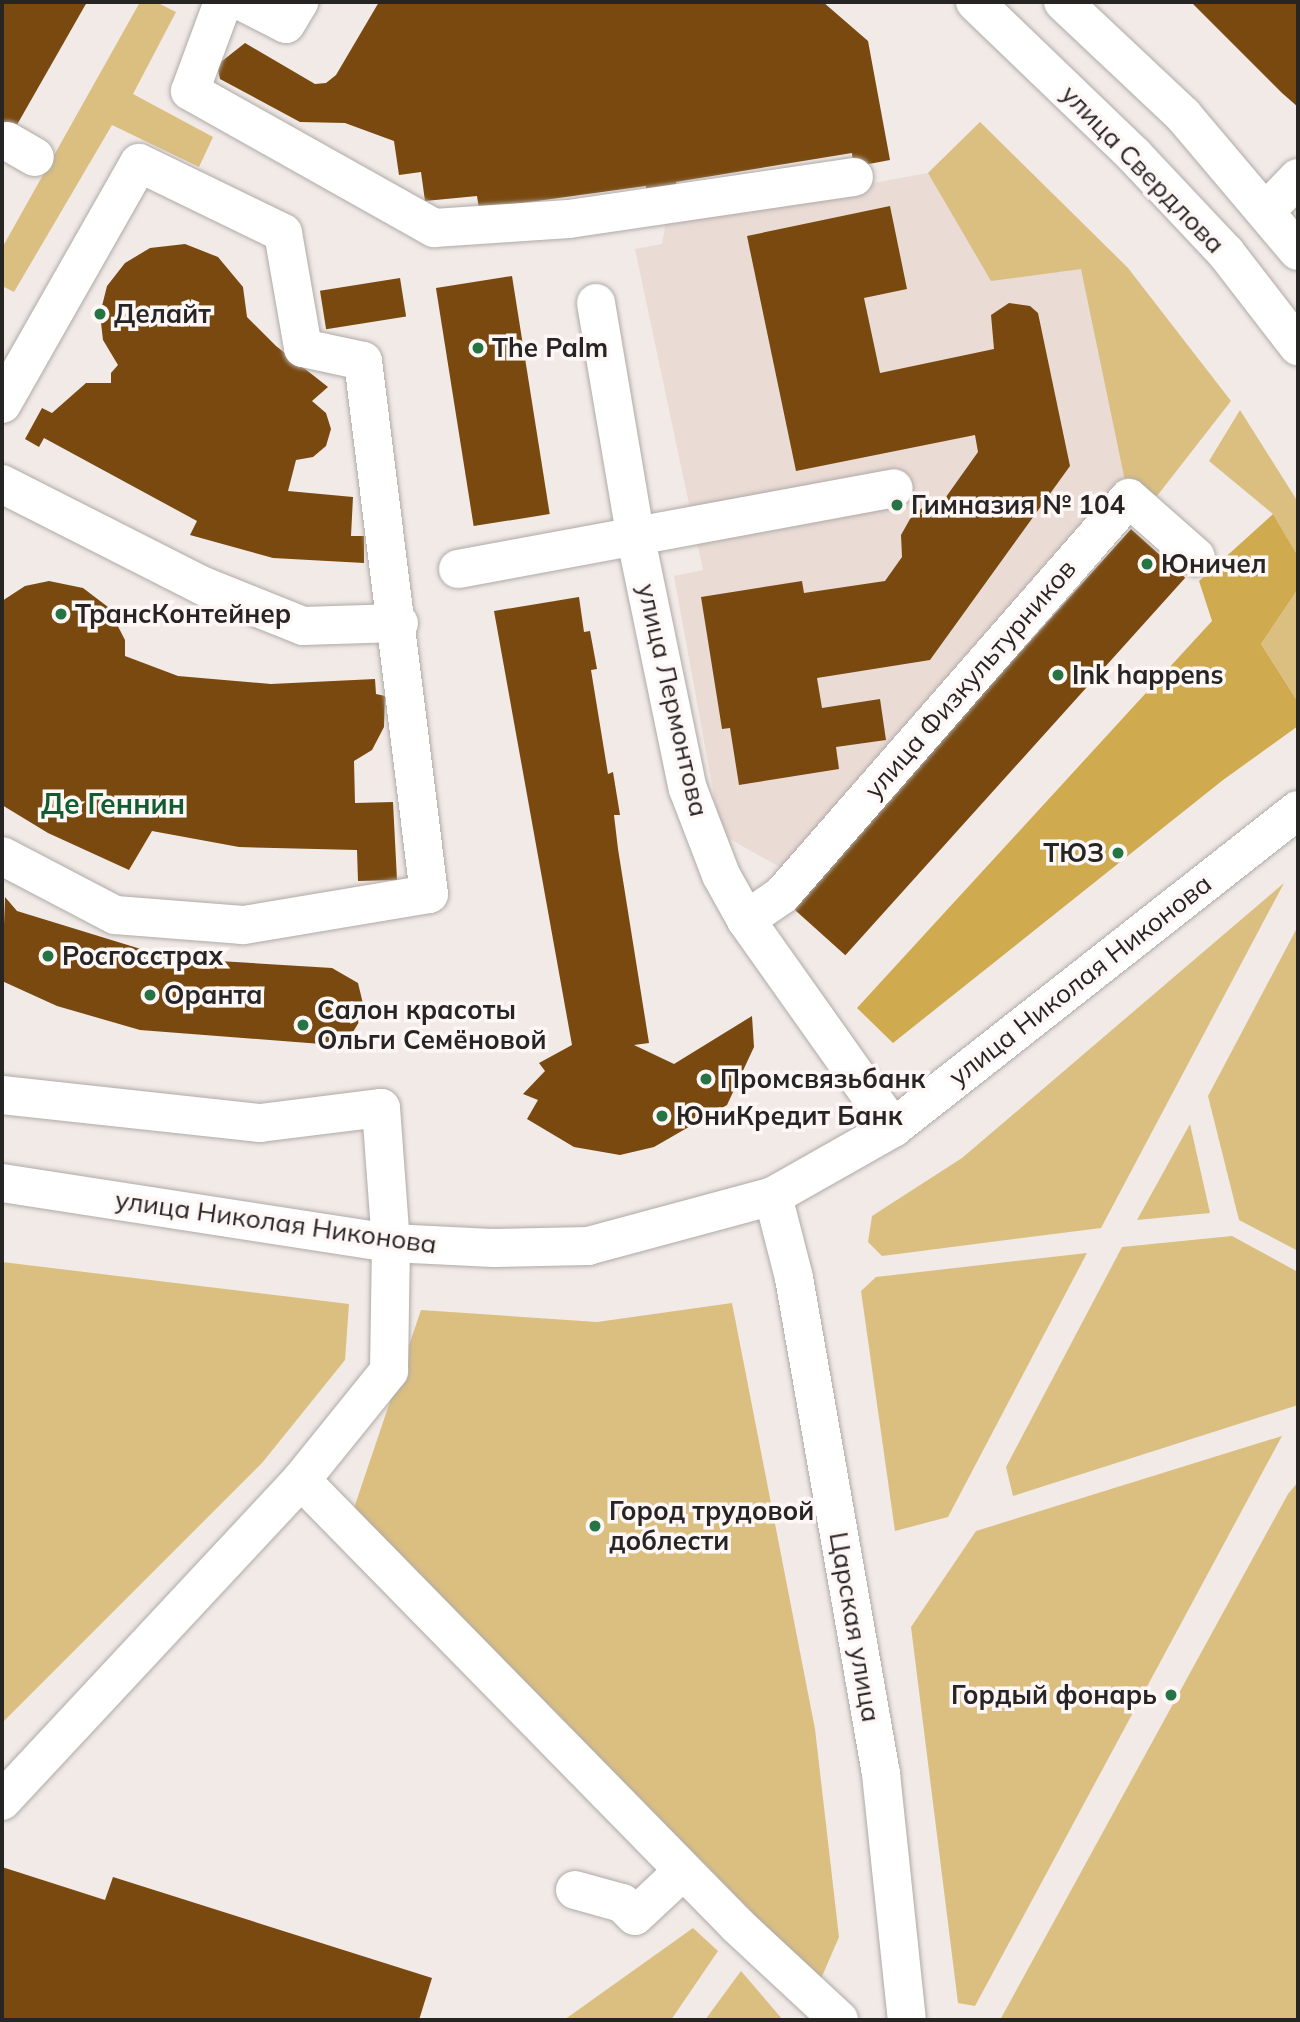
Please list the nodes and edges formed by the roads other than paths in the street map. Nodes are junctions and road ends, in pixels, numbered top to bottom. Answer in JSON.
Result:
{"nodes":[{"id":1,"x":223,"y":2,"type":"edge"},
{"id":2,"x":243,"y":2,"type":"edge"},
{"id":3,"x":299,"y":2,"type":"edge"},
{"id":4,"x":975,"y":2,"type":"edge"},
{"id":5,"x":1063,"y":2,"type":"edge"},
{"id":6,"x":854,"y":177,"type":"dead end"},
{"id":7,"x":1298,"y":178,"type":"edge"},
{"id":8,"x":1266,"y":211,"type":"junction"},
{"id":9,"x":1298,"y":251,"type":"edge"},
{"id":10,"x":596,"y":303,"type":"dead end"},
{"id":11,"x":1298,"y":346,"type":"edge"},
{"id":12,"x":2,"y":404,"type":"edge"},
{"id":13,"x":2,"y":484,"type":"edge"},
{"id":14,"x":894,"y":488,"type":"dead end"},
{"id":15,"x":636,"y":539,"type":"junction"},
{"id":16,"x":1196,"y":557,"type":"dead end"},
{"id":17,"x":458,"y":569,"type":"dead end"},
{"id":18,"x":399,"y":623,"type":"junction"},
{"id":19,"x":1298,"y":810,"type":"edge"},
{"id":20,"x":2,"y":856,"type":"edge"},
{"id":21,"x":746,"y":920,"type":"junction"},
{"id":22,"x":2,"y":1094,"type":"edge"},
{"id":23,"x":892,"y":1128,"type":"junction"},
{"id":24,"x":2,"y":1183,"type":"edge"},
{"id":25,"x":774,"y":1196,"type":"junction"},
{"id":26,"x":391,"y":1243,"type":"junction"},
{"id":27,"x":301,"y":1480,"type":"junction"},
{"id":28,"x":2,"y":1801,"type":"edge"},
{"id":29,"x":683,"y":1871,"type":"junction"},
{"id":30,"x":575,"y":1890,"type":"dead end"},
{"id":31,"x":839,"y":2020,"type":"edge"},
{"id":32,"x":907,"y":2020,"type":"edge"}],
"edges":[{"from":1,"to":6,"type":"street"},
{"from":2,"to":3,"type":"street"},
{"from":4,"to":11,"type":"street","name":"улица Свердлова"},
{"from":5,"to":8,"type":"street"},
{"from":7,"to":8,"type":"street"},
{"from":8,"to":9,"type":"street"},
{"from":10,"to":15,"type":"street","name":"улица Лермонтова"},
{"from":12,"to":18,"type":"street"},
{"from":13,"to":18,"type":"street"},
{"from":14,"to":15,"type":"street"},
{"from":15,"to":17,"type":"street"},
{"from":15,"to":21,"type":"street","name":"улица Лермонтова"},
{"from":16,"to":21,"type":"street","name":"улица Физкультурников"},
{"from":18,"to":20,"type":"street"},
{"from":19,"to":23,"type":"street","name":"улица Николая Никонова"},
{"from":21,"to":23,"type":"street","name":"улица Лермонтова"},
{"from":22,"to":26,"type":"street"},
{"from":23,"to":25,"type":"street","name":"улица Николая Никонова"},
{"from":24,"to":26,"type":"street","name":"улица Николая Никонова"},
{"from":25,"to":26,"type":"street","name":"улица Николая Никонова"},
{"from":25,"to":32,"type":"street","name":"Царская улица"},
{"from":26,"to":27,"type":"street"},
{"from":27,"to":28,"type":"street"},
{"from":27,"to":29,"type":"street"},
{"from":29,"to":30,"type":"street"},
{"from":29,"to":31,"type":"street"}]}
